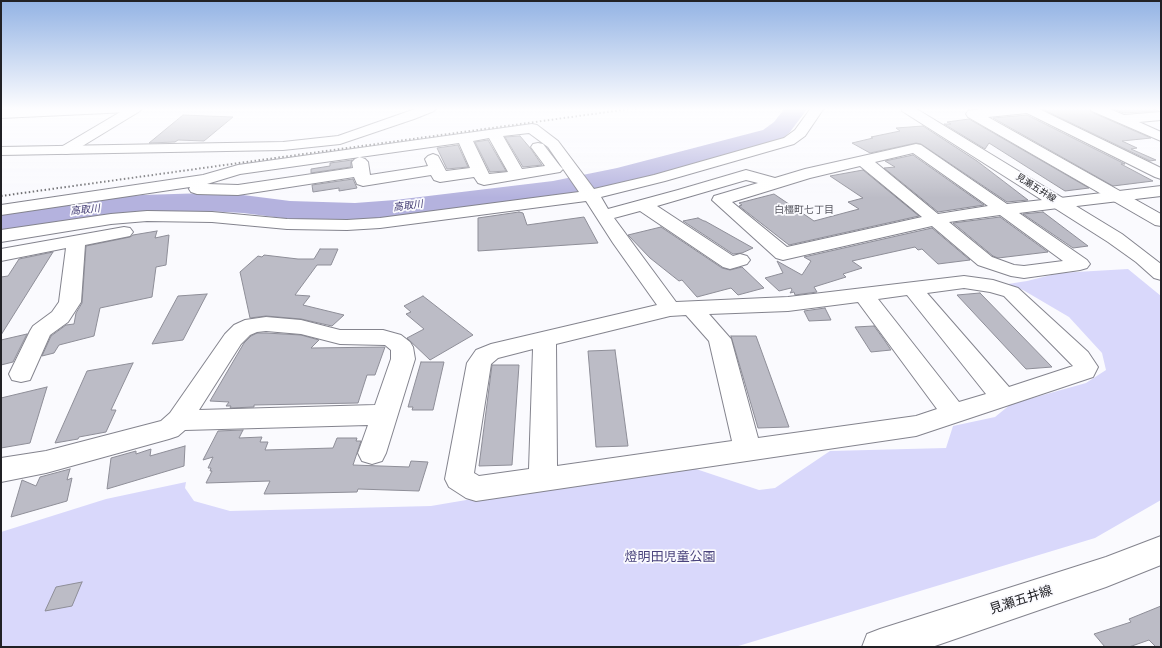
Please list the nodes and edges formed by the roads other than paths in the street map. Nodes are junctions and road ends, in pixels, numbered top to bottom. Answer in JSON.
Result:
{"nodes":[{"id":1,"x":85,"y":138,"type":"edge"},
{"id":2,"x":345,"y":138,"type":"edge"},
{"id":3,"x":462,"y":138,"type":"edge"},
{"id":4,"x":464,"y":138,"type":"edge"},
{"id":5,"x":497,"y":138,"type":"edge"},
{"id":6,"x":531,"y":138,"type":"edge"},
{"id":7,"x":545,"y":138,"type":"edge"},
{"id":8,"x":793,"y":138,"type":"edge"},
{"id":9,"x":956,"y":138,"type":"edge"},
{"id":10,"x":1016,"y":138,"type":"edge"},
{"id":11,"x":1089,"y":138,"type":"edge"},
{"id":12,"x":426,"y":143,"type":"junction"},
{"id":13,"x":66,"y":150,"type":"junction"},
{"id":14,"x":1,"y":151,"type":"edge"},
{"id":15,"x":358,"y":153,"type":"junction"},
{"id":16,"x":863,"y":160,"type":"junction"},
{"id":17,"x":437,"y":169,"type":"junction"},
{"id":18,"x":480,"y":171,"type":"junction"},
{"id":19,"x":361,"y":172,"type":"junction"},
{"id":20,"x":518,"y":174,"type":"junction"},
{"id":21,"x":1161,"y":174,"type":"edge"},
{"id":22,"x":776,"y":183,"type":"junction"},
{"id":23,"x":146,"y":189,"type":"junction"},
{"id":24,"x":1161,"y":191,"type":"edge"},
{"id":25,"x":589,"y":193,"type":"junction"},
{"id":26,"x":1117,"y":196,"type":"junction"},
{"id":27,"x":1060,"y":203,"type":"junction"},
{"id":28,"x":643,"y":205,"type":"junction"},
{"id":29,"x":32,"y":206,"type":"junction"},
{"id":30,"x":1,"y":210,"type":"edge"},
{"id":31,"x":1003,"y":210,"type":"junction"},
{"id":32,"x":604,"y":215,"type":"junction"},
{"id":33,"x":212,"y":217,"type":"junction"},
{"id":34,"x":934,"y":220,"type":"junction"},
{"id":35,"x":1161,"y":220,"type":"edge"},
{"id":36,"x":20,"y":230,"type":"junction"},
{"id":37,"x":76,"y":240,"type":"junction"},
{"id":38,"x":3,"y":252,"type":"edge"},
{"id":39,"x":740,"y":260,"type":"dead end"},
{"id":40,"x":1161,"y":274,"type":"edge"},
{"id":41,"x":912,"y":288,"type":"junction"},
{"id":42,"x":863,"y":294,"type":"junction"},
{"id":43,"x":680,"y":309,"type":"junction"},
{"id":44,"x":545,"y":339,"type":"junction"},
{"id":45,"x":21,"y":374,"type":"dead end"},
{"id":46,"x":1004,"y":398,"type":"junction"},
{"id":47,"x":954,"y":414,"type":"junction"},
{"id":48,"x":384,"y":415,"type":"junction"},
{"id":49,"x":179,"y":420,"type":"junction"},
{"id":50,"x":748,"y":450,"type":"junction"},
{"id":51,"x":372,"y":453,"type":"dead end"},
{"id":52,"x":1,"y":470,"type":"edge"},
{"id":53,"x":543,"y":480,"type":"junction"},
{"id":54,"x":1161,"y":550,"type":"edge"},
{"id":55,"x":880,"y":647,"type":"edge"}],
"edges":[{"from":1,"to":13,"type":"main road"},
{"from":2,"to":13,"type":"main road"},
{"from":3,"to":12,"type":"main road"},
{"from":4,"to":18,"type":"main road"},
{"from":5,"to":20,"type":"main road"},
{"from":6,"to":20,"type":"main road"},
{"from":7,"to":25,"type":"main road"},
{"from":8,"to":25,"type":"main road"},
{"from":9,"to":27,"type":"main road","name":"見瀬五井線"},
{"from":10,"to":26,"type":"main road"},
{"from":11,"to":21,"type":"main road"},
{"from":12,"to":15,"type":"main road"},
{"from":12,"to":17,"type":"main road"},
{"from":13,"to":14,"type":"main road"},
{"from":15,"to":19,"type":"main road"},
{"from":15,"to":23,"type":"main road"},
{"from":16,"to":22,"type":"main road"},
{"from":16,"to":31,"type":"main road"},
{"from":16,"to":34,"type":"main road"},
{"from":17,"to":18,"type":"main road"},
{"from":17,"to":19,"type":"main road"},
{"from":18,"to":20,"type":"main road"},
{"from":19,"to":23,"type":"main road"},
{"from":22,"to":28,"type":"main road"},
{"from":22,"to":34,"type":"main road"},
{"from":23,"to":29,"type":"main road"},
{"from":24,"to":26,"type":"main road"},
{"from":25,"to":32,"type":"main road"},
{"from":25,"to":33,"type":"main road"},
{"from":26,"to":27,"type":"main road"},
{"from":26,"to":35,"type":"main road"},
{"from":27,"to":31,"type":"main road"},
{"from":27,"to":40,"type":"main road","name":"見瀬五井線"},
{"from":28,"to":32,"type":"main road"},
{"from":28,"to":39,"type":"main road"},
{"from":29,"to":30,"type":"main road"},
{"from":29,"to":36,"type":"main road"},
{"from":31,"to":34,"type":"main road"},
{"from":31,"to":34,"type":"main road"},
{"from":32,"to":43,"type":"main road"},
{"from":33,"to":36,"type":"main road"},
{"from":33,"to":37,"type":"main road"},
{"from":36,"to":38,"type":"main road"},
{"from":37,"to":38,"type":"main road"},
{"from":37,"to":45,"type":"main road"},
{"from":41,"to":42,"type":"main road"},
{"from":41,"to":46,"type":"main road"},
{"from":41,"to":46,"type":"main road"},
{"from":42,"to":43,"type":"main road"},
{"from":42,"to":47,"type":"main road"},
{"from":43,"to":44,"type":"main road"},
{"from":43,"to":50,"type":"main road"},
{"from":44,"to":53,"type":"main road"},
{"from":44,"to":53,"type":"main road"},
{"from":46,"to":47,"type":"main road"},
{"from":47,"to":50,"type":"main road"},
{"from":48,"to":49,"type":"main road"},
{"from":48,"to":49,"type":"main road"},
{"from":48,"to":51,"type":"main road"},
{"from":49,"to":52,"type":"main road"},
{"from":50,"to":53,"type":"main road"},
{"from":54,"to":55,"type":"main road","name":"見瀬五井線"}]}
